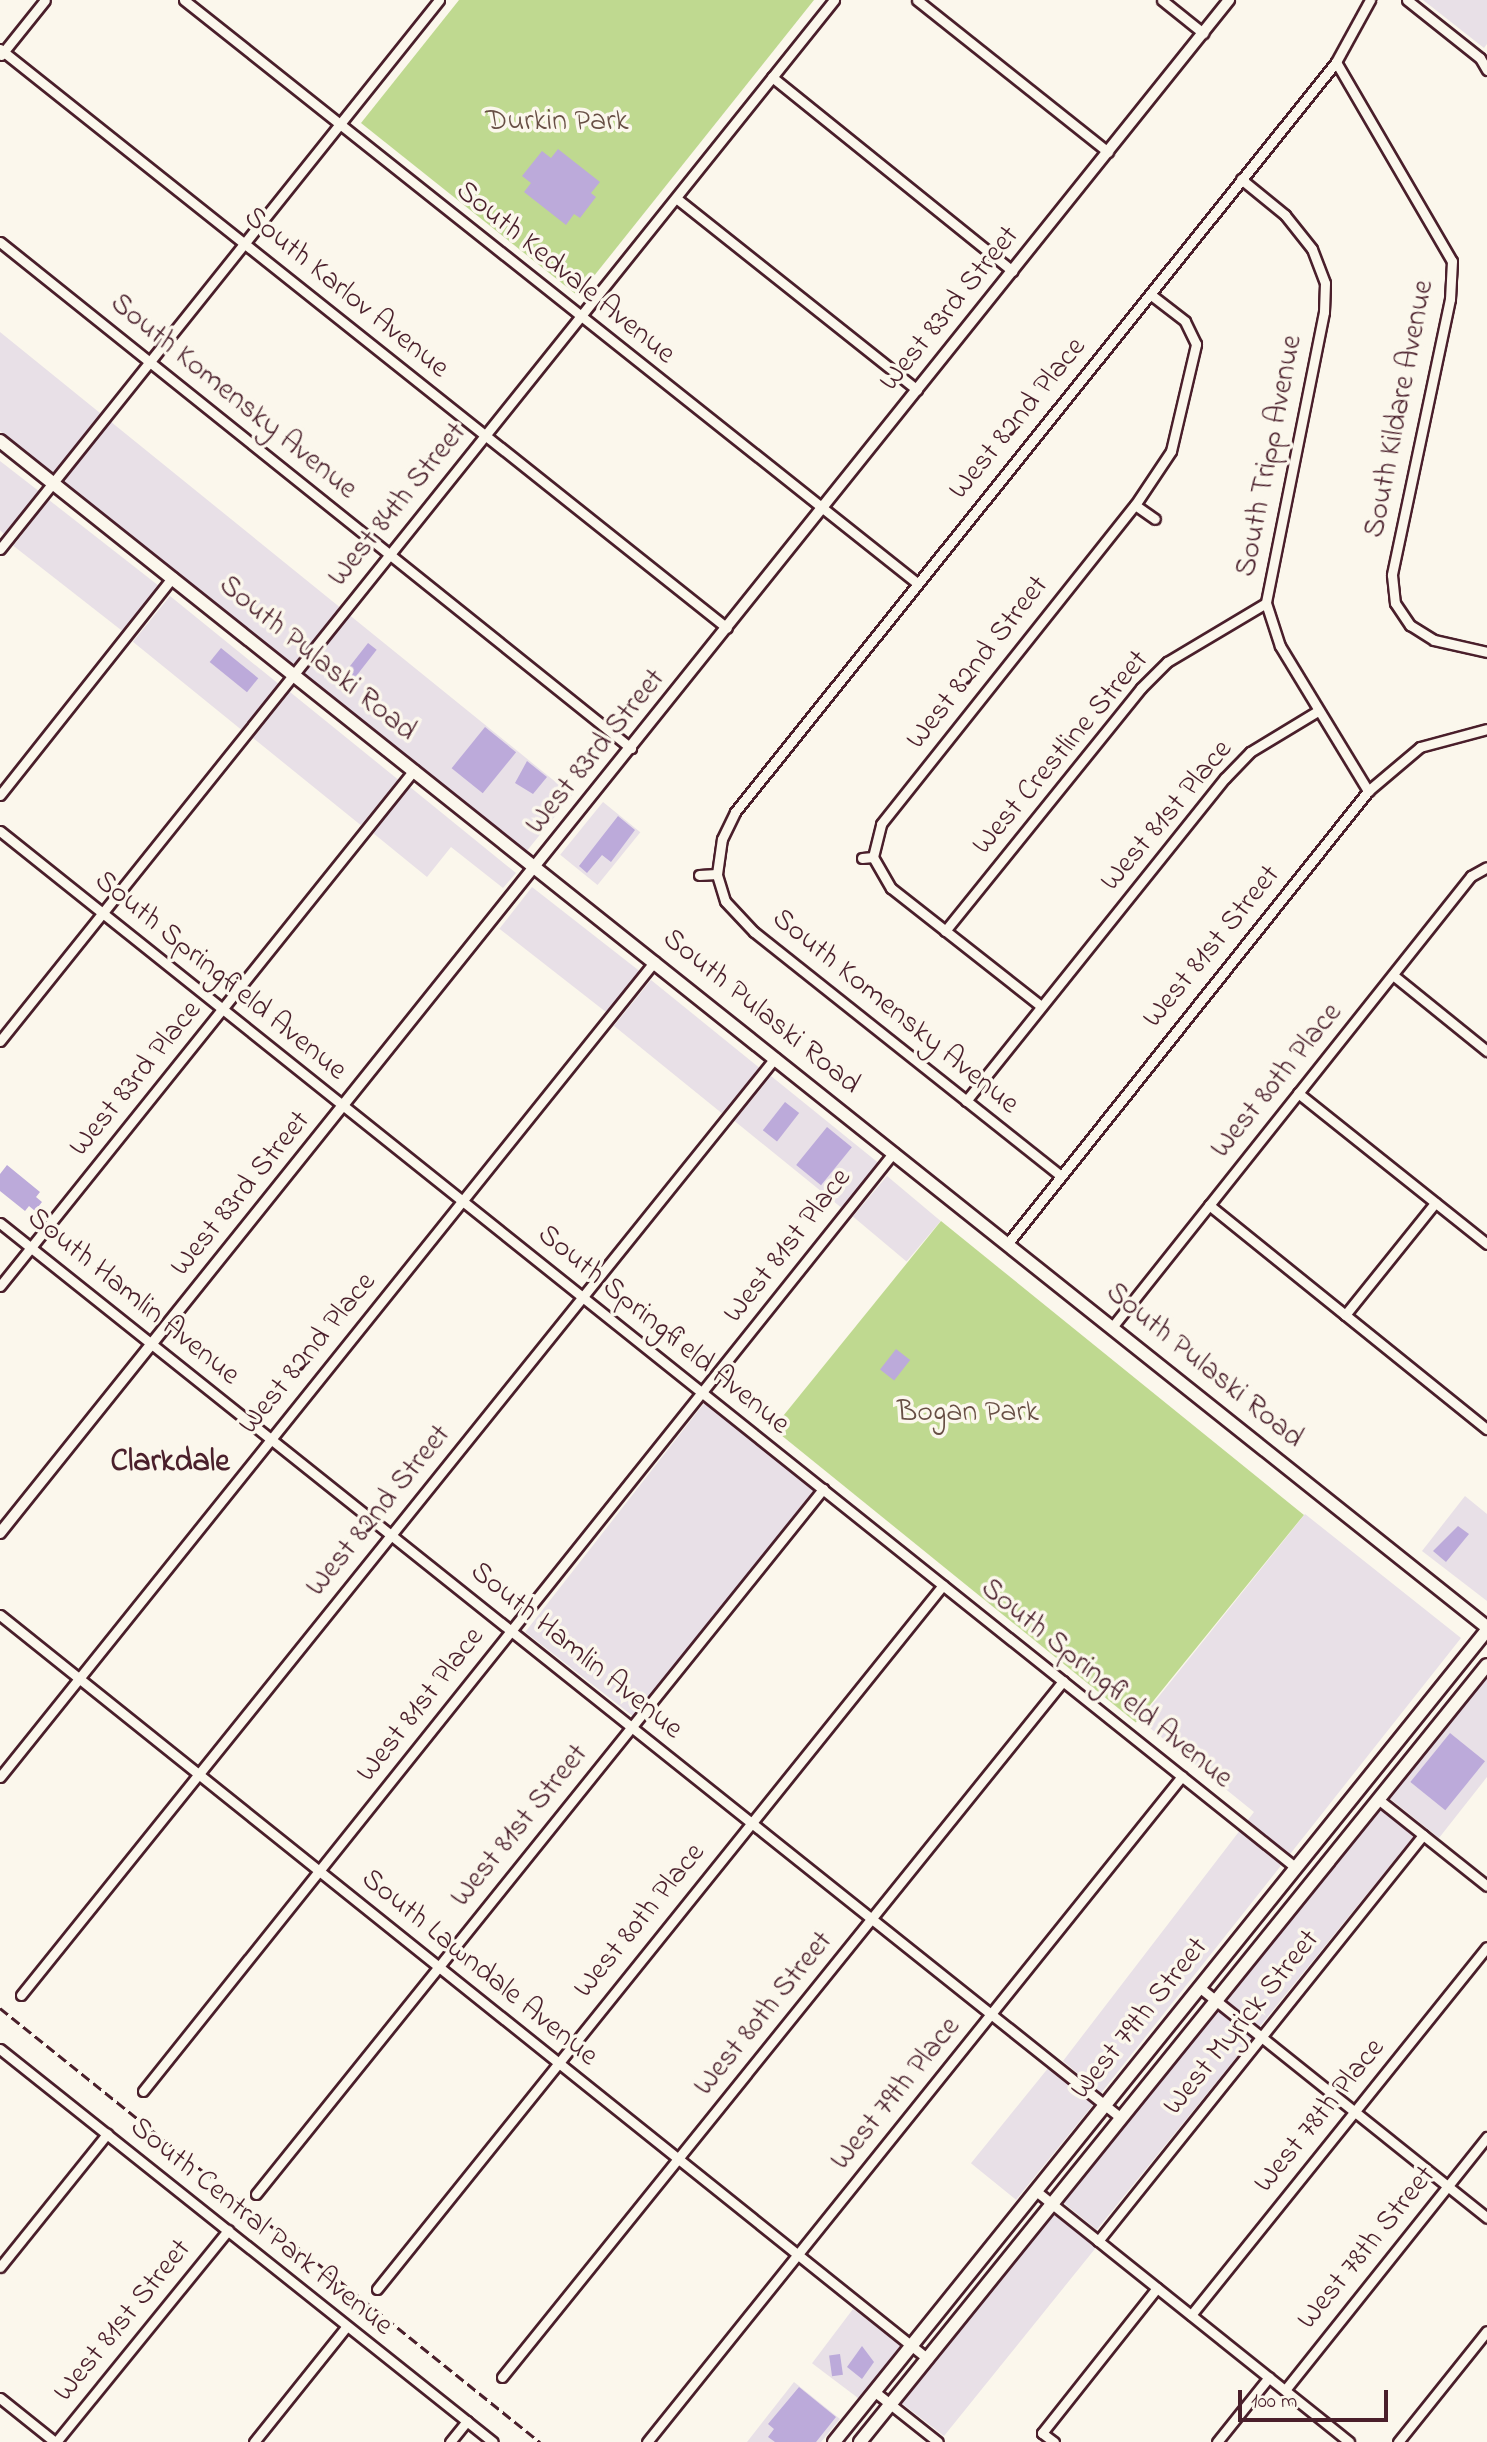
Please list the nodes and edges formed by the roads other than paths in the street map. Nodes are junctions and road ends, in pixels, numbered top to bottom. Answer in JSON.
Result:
{"nodes":[{"id":1,"x":45,"y":0,"type":"edge"},
{"id":2,"x":184,"y":0,"type":"edge"},
{"id":3,"x":834,"y":0,"type":"edge"},
{"id":4,"x":917,"y":0,"type":"edge"},
{"id":5,"x":1162,"y":0,"type":"edge"},
{"id":6,"x":1229,"y":0,"type":"edge"},
{"id":7,"x":1370,"y":0,"type":"edge"},
{"id":8,"x":1407,"y":0,"type":"edge"},
{"id":9,"x":434,"y":2,"type":"edge"},
{"id":10,"x":1203,"y":33,"type":"junction"},
{"id":11,"x":1,"y":52,"type":"edge"},
{"id":12,"x":1483,"y":55,"type":"edge"},
{"id":13,"x":1336,"y":62,"type":"junction"},
{"id":14,"x":1487,"y":71,"type":"edge"},
{"id":15,"x":772,"y":77,"type":"junction"},
{"id":16,"x":340,"y":124,"type":"junction"},
{"id":17,"x":1108,"y":152,"type":"junction"},
{"id":18,"x":1241,"y":179,"type":"junction"},
{"id":19,"x":676,"y":198,"type":"junction"},
{"id":20,"x":0,"y":242,"type":"edge"},
{"id":21,"x":245,"y":243,"type":"junction"},
{"id":22,"x":1012,"y":271,"type":"junction"},
{"id":23,"x":1150,"y":294,"type":"junction"},
{"id":24,"x":581,"y":316,"type":"junction"},
{"id":25,"x":149,"y":362,"type":"junction"},
{"id":26,"x":917,"y":390,"type":"junction"},
{"id":27,"x":486,"y":436,"type":"junction"},
{"id":28,"x":0,"y":441,"type":"edge"},
{"id":29,"x":53,"y":483,"type":"junction"},
{"id":30,"x":1135,"y":505,"type":"junction"},
{"id":31,"x":822,"y":508,"type":"junction"},
{"id":32,"x":1154,"y":519,"type":"dead end"},
{"id":33,"x":0,"y":549,"type":"edge"},
{"id":34,"x":390,"y":554,"type":"junction"},
{"id":35,"x":173,"y":578,"type":"junction"},
{"id":36,"x":916,"y":583,"type":"junction"},
{"id":37,"x":1266,"y":603,"type":"junction"},
{"id":38,"x":727,"y":628,"type":"junction"},
{"id":39,"x":1487,"y":652,"type":"edge"},
{"id":40,"x":293,"y":674,"type":"junction"},
{"id":41,"x":1316,"y":712,"type":"junction"},
{"id":42,"x":1487,"y":729,"type":"edge"},
{"id":43,"x":631,"y":748,"type":"junction"},
{"id":44,"x":415,"y":770,"type":"junction"},
{"id":45,"x":1368,"y":791,"type":"junction"},
{"id":46,"x":0,"y":795,"type":"edge"},
{"id":47,"x":0,"y":831,"type":"edge"},
{"id":48,"x":873,"y":857,"type":"junction"},
{"id":49,"x":862,"y":858,"type":"dead end"},
{"id":50,"x":536,"y":867,"type":"junction"},
{"id":51,"x":1484,"y":867,"type":"edge"},
{"id":52,"x":717,"y":874,"type":"junction"},
{"id":53,"x":699,"y":875,"type":"dead end"},
{"id":54,"x":103,"y":913,"type":"junction"},
{"id":55,"x":946,"y":931,"type":"junction"},
{"id":56,"x":655,"y":961,"type":"junction"},
{"id":57,"x":1393,"y":975,"type":"junction"},
{"id":58,"x":1041,"y":1006,"type":"junction"},
{"id":59,"x":224,"y":1009,"type":"junction"},
{"id":60,"x":0,"y":1041,"type":"edge"},
{"id":61,"x":1487,"y":1051,"type":"edge"},
{"id":62,"x":775,"y":1058,"type":"junction"},
{"id":63,"x":1298,"y":1093,"type":"junction"},
{"id":64,"x":966,"y":1101,"type":"junction"},
{"id":65,"x":343,"y":1107,"type":"junction"},
{"id":66,"x":894,"y":1152,"type":"junction"},
{"id":67,"x":1061,"y":1176,"type":"junction"},
{"id":68,"x":462,"y":1201,"type":"junction"},
{"id":69,"x":1435,"y":1203,"type":"junction"},
{"id":70,"x":1209,"y":1205,"type":"junction"},
{"id":71,"x":0,"y":1223,"type":"edge"},
{"id":72,"x":1008,"y":1242,"type":"junction"},
{"id":73,"x":1487,"y":1244,"type":"edge"},
{"id":74,"x":31,"y":1248,"type":"junction"},
{"id":75,"x":0,"y":1286,"type":"edge"},
{"id":76,"x":582,"y":1297,"type":"junction"},
{"id":77,"x":1345,"y":1315,"type":"junction"},
{"id":78,"x":1113,"y":1326,"type":"junction"},
{"id":79,"x":152,"y":1344,"type":"junction"},
{"id":80,"x":703,"y":1393,"type":"junction"},
{"id":81,"x":1487,"y":1429,"type":"edge"},
{"id":82,"x":271,"y":1439,"type":"junction"},
{"id":83,"x":823,"y":1489,"type":"junction"},
{"id":84,"x":0,"y":1533,"type":"edge"},
{"id":85,"x":391,"y":1535,"type":"junction"},
{"id":86,"x":943,"y":1585,"type":"junction"},
{"id":87,"x":0,"y":1615,"type":"edge"},
{"id":88,"x":1487,"y":1628,"type":"edge"},
{"id":89,"x":511,"y":1631,"type":"junction"},
{"id":90,"x":1487,"y":1665,"type":"edge"},
{"id":91,"x":80,"y":1679,"type":"junction"},
{"id":92,"x":1063,"y":1681,"type":"junction"},
{"id":93,"x":631,"y":1727,"type":"junction"},
{"id":94,"x":198,"y":1774,"type":"junction"},
{"id":95,"x":1182,"y":1776,"type":"junction"},
{"id":96,"x":0,"y":1777,"type":"edge"},
{"id":97,"x":1378,"y":1799,"type":"junction"},
{"id":98,"x":751,"y":1823,"type":"junction"},
{"id":99,"x":1423,"y":1835,"type":"junction"},
{"id":100,"x":1295,"y":1867,"type":"junction"},
{"id":101,"x":320,"y":1871,"type":"junction"},
{"id":102,"x":1487,"y":1886,"type":"edge"},
{"id":103,"x":871,"y":1919,"type":"junction"},
{"id":104,"x":1487,"y":1947,"type":"edge"},
{"id":105,"x":438,"y":1966,"type":"junction"},
{"id":106,"x":1199,"y":1987,"type":"junction"},
{"id":107,"x":20,"y":1995,"type":"dead end"},
{"id":108,"x":1216,"y":2001,"type":"junction"},
{"id":109,"x":991,"y":2015,"type":"junction"},
{"id":110,"x":1262,"y":2038,"type":"junction"},
{"id":111,"x":0,"y":2049,"type":"edge"},
{"id":112,"x":557,"y":2062,"type":"junction"},
{"id":113,"x":143,"y":2091,"type":"dead end"},
{"id":114,"x":1105,"y":2105,"type":"junction"},
{"id":115,"x":1355,"y":2112,"type":"junction"},
{"id":116,"x":1121,"y":2118,"type":"junction"},
{"id":117,"x":107,"y":2134,"type":"junction"},
{"id":118,"x":1487,"y":2137,"type":"edge"},
{"id":119,"x":679,"y":2159,"type":"junction"},
{"id":120,"x":1447,"y":2187,"type":"junction"},
{"id":121,"x":1036,"y":2191,"type":"junction"},
{"id":122,"x":257,"y":2194,"type":"dead end"},
{"id":123,"x":1052,"y":2204,"type":"junction"},
{"id":124,"x":1487,"y":2218,"type":"edge"},
{"id":125,"x":228,"y":2230,"type":"junction"},
{"id":126,"x":1098,"y":2241,"type":"junction"},
{"id":127,"x":798,"y":2255,"type":"junction"},
{"id":128,"x":0,"y":2267,"type":"edge"},
{"id":129,"x":1157,"y":2288,"type":"junction"},
{"id":130,"x":377,"y":2290,"type":"dead end"},
{"id":131,"x":1191,"y":2315,"type":"junction"},
{"id":132,"x":346,"y":2326,"type":"junction"},
{"id":133,"x":1487,"y":2331,"type":"edge"},
{"id":134,"x":912,"y":2346,"type":"junction"},
{"id":135,"x":928,"y":2359,"type":"junction"},
{"id":136,"x":502,"y":2377,"type":"dead end"},
{"id":137,"x":1269,"y":2377,"type":"junction"},
{"id":138,"x":1285,"y":2390,"type":"junction"},
{"id":139,"x":875,"y":2392,"type":"junction"},
{"id":140,"x":0,"y":2398,"type":"edge"},
{"id":141,"x":891,"y":2404,"type":"junction"},
{"id":142,"x":467,"y":2421,"type":"junction"},
{"id":143,"x":55,"y":2442,"type":"edge"},
{"id":144,"x":254,"y":2442,"type":"edge"},
{"id":145,"x":450,"y":2442,"type":"edge"},
{"id":146,"x":493,"y":2442,"type":"edge"},
{"id":147,"x":647,"y":2442,"type":"edge"},
{"id":148,"x":834,"y":2442,"type":"edge"},
{"id":149,"x":860,"y":2442,"type":"edge"},
{"id":150,"x":938,"y":2442,"type":"edge"},
{"id":151,"x":1054,"y":2442,"type":"edge"},
{"id":152,"x":1217,"y":2442,"type":"edge"},
{"id":153,"x":1349,"y":2442,"type":"edge"},
{"id":154,"x":1398,"y":2442,"type":"edge"}],
"edges":[{"from":1,"to":11,"type":"street"},
{"from":2,"to":16,"type":"street","name":"South Kedvale Avenue"},
{"from":3,"to":15,"type":"street","name":"West 84th Street"},
{"from":4,"to":17,"type":"street"},
{"from":5,"to":10,"type":"street"},
{"from":6,"to":10,"type":"street","name":"West 83rd Street"},
{"from":7,"to":13,"type":"street","name":"West 82nd Place"},
{"from":8,"to":12,"type":"street"},
{"from":9,"to":16,"type":"street"},
{"from":10,"to":17,"type":"street","name":"West 83rd Street"},
{"from":11,"to":21,"type":"street","name":"South Karlov Avenue"},
{"from":12,"to":14,"type":"street"},
{"from":13,"to":18,"type":"street","name":"West 82nd Place"},
{"from":13,"to":39,"type":"street","name":"South Kildare Avenue"},
{"from":15,"to":19,"type":"street","name":"West 84th Street"},
{"from":15,"to":22,"type":"street"},
{"from":16,"to":21,"type":"street"},
{"from":16,"to":24,"type":"street","name":"South Kedvale Avenue"},
{"from":17,"to":22,"type":"street","name":"West 83rd Street"},
{"from":18,"to":23,"type":"street","name":"West 82nd Place"},
{"from":18,"to":37,"type":"street","name":"South Tripp Avenue"},
{"from":19,"to":24,"type":"street","name":"West 84th Street"},
{"from":19,"to":26,"type":"street"},
{"from":20,"to":25,"type":"street","name":"South Komensky Avenue"},
{"from":21,"to":25,"type":"street"},
{"from":21,"to":27,"type":"street","name":"South Karlov Avenue"},
{"from":22,"to":26,"type":"street","name":"West 83rd Street"},
{"from":23,"to":30,"type":"street","name":"West 82nd Street"},
{"from":23,"to":36,"type":"street","name":"West 82nd Place"},
{"from":24,"to":27,"type":"street","name":"West 84th Street"},
{"from":24,"to":31,"type":"street","name":"South Kedvale Avenue"},
{"from":25,"to":29,"type":"street"},
{"from":25,"to":34,"type":"street","name":"South Komensky Avenue"},
{"from":26,"to":31,"type":"street","name":"West 83rd Street"},
{"from":27,"to":34,"type":"street","name":"West 84th Street"},
{"from":27,"to":38,"type":"street","name":"South Karlov Avenue"},
{"from":28,"to":29,"type":"main road","name":"South Pulaski Road"},
{"from":29,"to":33,"type":"street"},
{"from":29,"to":35,"type":"main road","name":"South Pulaski Road"},
{"from":30,"to":32,"type":"street"},
{"from":30,"to":48,"type":"street","name":"West 82nd Street"},
{"from":31,"to":36,"type":"street","name":"South Kedvale Avenue"},
{"from":31,"to":38,"type":"street","name":"West 83rd Street"},
{"from":34,"to":40,"type":"street","name":"West 84th Street"},
{"from":34,"to":43,"type":"street","name":"South Komensky Avenue"},
{"from":35,"to":40,"type":"main road","name":"South Pulaski Road"},
{"from":35,"to":46,"type":"street"},
{"from":36,"to":52,"type":"street","name":"West 82nd Place"},
{"from":37,"to":41,"type":"street","name":"South Tripp Avenue"},
{"from":37,"to":55,"type":"street","name":"West Crestline Street"},
{"from":38,"to":43,"type":"street","name":"West 83rd Street"},
{"from":40,"to":44,"type":"main road","name":"South Pulaski Road"},
{"from":40,"to":54,"type":"street","name":"West 84th Street"},
{"from":41,"to":45,"type":"street","name":"South Tripp Avenue"},
{"from":41,"to":58,"type":"street","name":"West 81st Place"},
{"from":42,"to":45,"type":"street","name":"West 81st Street"},
{"from":43,"to":50,"type":"street","name":"West 83rd Street"},
{"from":44,"to":50,"type":"main road","name":"South Pulaski Road"},
{"from":44,"to":59,"type":"street","name":"West 83rd Place"},
{"from":45,"to":67,"type":"street","name":"West 81st Street"},
{"from":47,"to":54,"type":"street","name":"South Springfield Avenue"},
{"from":48,"to":49,"type":"street"},
{"from":48,"to":55,"type":"street"},
{"from":50,"to":56,"type":"main road","name":"South Pulaski Road"},
{"from":50,"to":65,"type":"street","name":"West 83rd Street"},
{"from":51,"to":57,"type":"street","name":"West 80th Place"},
{"from":52,"to":53,"type":"street"},
{"from":52,"to":64,"type":"street","name":"South Komensky Avenue"},
{"from":54,"to":59,"type":"street","name":"South Springfield Avenue"},
{"from":54,"to":60,"type":"street","name":"West 84th Street"},
{"from":55,"to":58,"type":"street"},
{"from":56,"to":62,"type":"main road","name":"South Pulaski Road"},
{"from":56,"to":68,"type":"street","name":"West 82nd Place"},
{"from":57,"to":61,"type":"street"},
{"from":57,"to":63,"type":"street","name":"West 80th Place"},
{"from":58,"to":64,"type":"street","name":"West 81st Place"},
{"from":59,"to":65,"type":"street","name":"South Springfield Avenue"},
{"from":59,"to":74,"type":"street","name":"West 83rd Place"},
{"from":62,"to":66,"type":"main road","name":"South Pulaski Road"},
{"from":62,"to":76,"type":"street","name":"West 82nd Street"},
{"from":63,"to":69,"type":"street"},
{"from":63,"to":70,"type":"street","name":"West 80th Place"},
{"from":64,"to":67,"type":"street","name":"South Komensky Avenue"},
{"from":65,"to":68,"type":"street","name":"South Springfield Avenue"},
{"from":65,"to":79,"type":"street","name":"West 83rd Street"},
{"from":66,"to":72,"type":"main road","name":"South Pulaski Road"},
{"from":66,"to":80,"type":"street","name":"West 81st Place"},
{"from":67,"to":72,"type":"street","name":"West 81st Street"},
{"from":68,"to":76,"type":"street","name":"South Springfield Avenue"},
{"from":68,"to":82,"type":"street","name":"West 82nd Place"},
{"from":69,"to":73,"type":"street"},
{"from":69,"to":77,"type":"street"},
{"from":70,"to":77,"type":"street"},
{"from":70,"to":78,"type":"street","name":"West 80th Place"},
{"from":71,"to":74,"type":"street","name":"South Hamlin Avenue"},
{"from":72,"to":78,"type":"main road","name":"South Pulaski Road"},
{"from":74,"to":75,"type":"street","name":"West 83rd Place"},
{"from":74,"to":79,"type":"street","name":"South Hamlin Avenue"},
{"from":76,"to":80,"type":"street","name":"South Springfield Avenue"},
{"from":76,"to":85,"type":"street","name":"West 82nd Street"},
{"from":77,"to":81,"type":"street"},
{"from":78,"to":88,"type":"main road","name":"South Pulaski Road"},
{"from":79,"to":82,"type":"street","name":"South Hamlin Avenue"},
{"from":79,"to":84,"type":"street","name":"West 83rd Street"},
{"from":80,"to":83,"type":"street","name":"South Springfield Avenue"},
{"from":80,"to":89,"type":"street","name":"West 81st Place"},
{"from":82,"to":85,"type":"street","name":"South Hamlin Avenue"},
{"from":82,"to":91,"type":"street","name":"West 82nd Place"},
{"from":83,"to":86,"type":"street","name":"South Springfield Avenue"},
{"from":83,"to":93,"type":"street","name":"West 81st Street"},
{"from":85,"to":89,"type":"street","name":"South Hamlin Avenue"},
{"from":85,"to":94,"type":"street","name":"West 82nd Street"},
{"from":86,"to":92,"type":"street","name":"South Springfield Avenue"},
{"from":86,"to":98,"type":"street","name":"West 80th Place"},
{"from":87,"to":91,"type":"street","name":"South Lawndale Avenue"},
{"from":88,"to":100,"type":"main road","name":"West 79th Street"},
{"from":89,"to":93,"type":"street","name":"South Hamlin Avenue"},
{"from":89,"to":101,"type":"street","name":"West 81st Place"},
{"from":90,"to":97,"type":"main road","name":"West 79th Street"},
{"from":91,"to":94,"type":"street","name":"South Lawndale Avenue"},
{"from":91,"to":96,"type":"street","name":"West 82nd Place"},
{"from":92,"to":95,"type":"street","name":"South Springfield Avenue"},
{"from":92,"to":103,"type":"street","name":"West 80th Street"},
{"from":93,"to":98,"type":"street","name":"South Hamlin Avenue"},
{"from":93,"to":105,"type":"street","name":"West 81st Street"},
{"from":94,"to":101,"type":"street","name":"South Lawndale Avenue"},
{"from":94,"to":107,"type":"street","name":"West 82nd Street"},
{"from":95,"to":100,"type":"street","name":"South Springfield Avenue"},
{"from":95,"to":109,"type":"street","name":"West 79th Place"},
{"from":97,"to":99,"type":"street"},
{"from":97,"to":108,"type":"main road","name":"West 79th Street"},
{"from":98,"to":103,"type":"street","name":"South Hamlin Avenue"},
{"from":98,"to":112,"type":"street","name":"West 80th Place"},
{"from":99,"to":102,"type":"street"},
{"from":99,"to":110,"type":"street","name":"West Myrick Street"},
{"from":100,"to":106,"type":"main road","name":"West 79th Street"},
{"from":101,"to":105,"type":"street","name":"South Lawndale Avenue"},
{"from":101,"to":113,"type":"street","name":"West 81st Place"},
{"from":103,"to":109,"type":"street","name":"South Hamlin Avenue"},
{"from":103,"to":119,"type":"street","name":"West 80th Street"},
{"from":104,"to":115,"type":"street","name":"West 78th Place"},
{"from":105,"to":112,"type":"street","name":"South Lawndale Avenue"},
{"from":105,"to":122,"type":"street","name":"West 81st Street"},
{"from":106,"to":108,"type":"street"},
{"from":106,"to":114,"type":"main road","name":"West 79th Street"},
{"from":108,"to":110,"type":"street"},
{"from":108,"to":116,"type":"main road","name":"West 79th Street"},
{"from":109,"to":114,"type":"street","name":"South Hamlin Avenue"},
{"from":109,"to":127,"type":"street","name":"West 79th Place"},
{"from":110,"to":115,"type":"street"},
{"from":110,"to":126,"type":"street","name":"West Myrick Street"},
{"from":111,"to":117,"type":"street","name":"South Central Park Avenue"},
{"from":112,"to":119,"type":"street","name":"South Lawndale Avenue"},
{"from":112,"to":130,"type":"street","name":"West 80th Place"},
{"from":114,"to":116,"type":"street","name":"South Hamlin Avenue"},
{"from":114,"to":121,"type":"main road","name":"West 79th Street"},
{"from":115,"to":120,"type":"street"},
{"from":115,"to":131,"type":"street","name":"West 78th Place"},
{"from":116,"to":123,"type":"main road","name":"West 79th Street"},
{"from":117,"to":125,"type":"street","name":"South Central Park Avenue"},
{"from":117,"to":128,"type":"street"},
{"from":118,"to":120,"type":"street","name":"West 78th Street"},
{"from":119,"to":127,"type":"street","name":"South Lawndale Avenue"},
{"from":119,"to":136,"type":"street","name":"West 80th Street"},
{"from":120,"to":124,"type":"street"},
{"from":120,"to":138,"type":"street","name":"West 78th Street"},
{"from":121,"to":123,"type":"street"},
{"from":121,"to":134,"type":"main road","name":"West 79th Street"},
{"from":123,"to":126,"type":"street"},
{"from":123,"to":135,"type":"main road","name":"West 79th Street"},
{"from":125,"to":132,"type":"street","name":"South Central Park Avenue"},
{"from":125,"to":143,"type":"street","name":"West 81st Street"},
{"from":126,"to":129,"type":"street"},
{"from":127,"to":134,"type":"street","name":"South Lawndale Avenue"},
{"from":127,"to":147,"type":"street","name":"West 79th Place"},
{"from":129,"to":131,"type":"street"},
{"from":129,"to":151,"type":"street"},
{"from":131,"to":137,"type":"street"},
{"from":132,"to":142,"type":"street","name":"South Central Park Avenue"},
{"from":132,"to":144,"type":"street"},
{"from":133,"to":154,"type":"street"},
{"from":134,"to":135,"type":"street","name":"South Lawndale Avenue"},
{"from":134,"to":139,"type":"main road","name":"West 79th Street"},
{"from":135,"to":141,"type":"main road","name":"West 79th Street"},
{"from":137,"to":138,"type":"street"},
{"from":137,"to":152,"type":"street"},
{"from":138,"to":153,"type":"street"},
{"from":139,"to":141,"type":"street"},
{"from":139,"to":148,"type":"main road","name":"West 79th Street"},
{"from":140,"to":143,"type":"street"},
{"from":141,"to":149,"type":"main road","name":"West 79th Street"},
{"from":141,"to":150,"type":"street"},
{"from":142,"to":145,"type":"street"},
{"from":142,"to":146,"type":"street","name":"South Central Park Avenue"}]}
